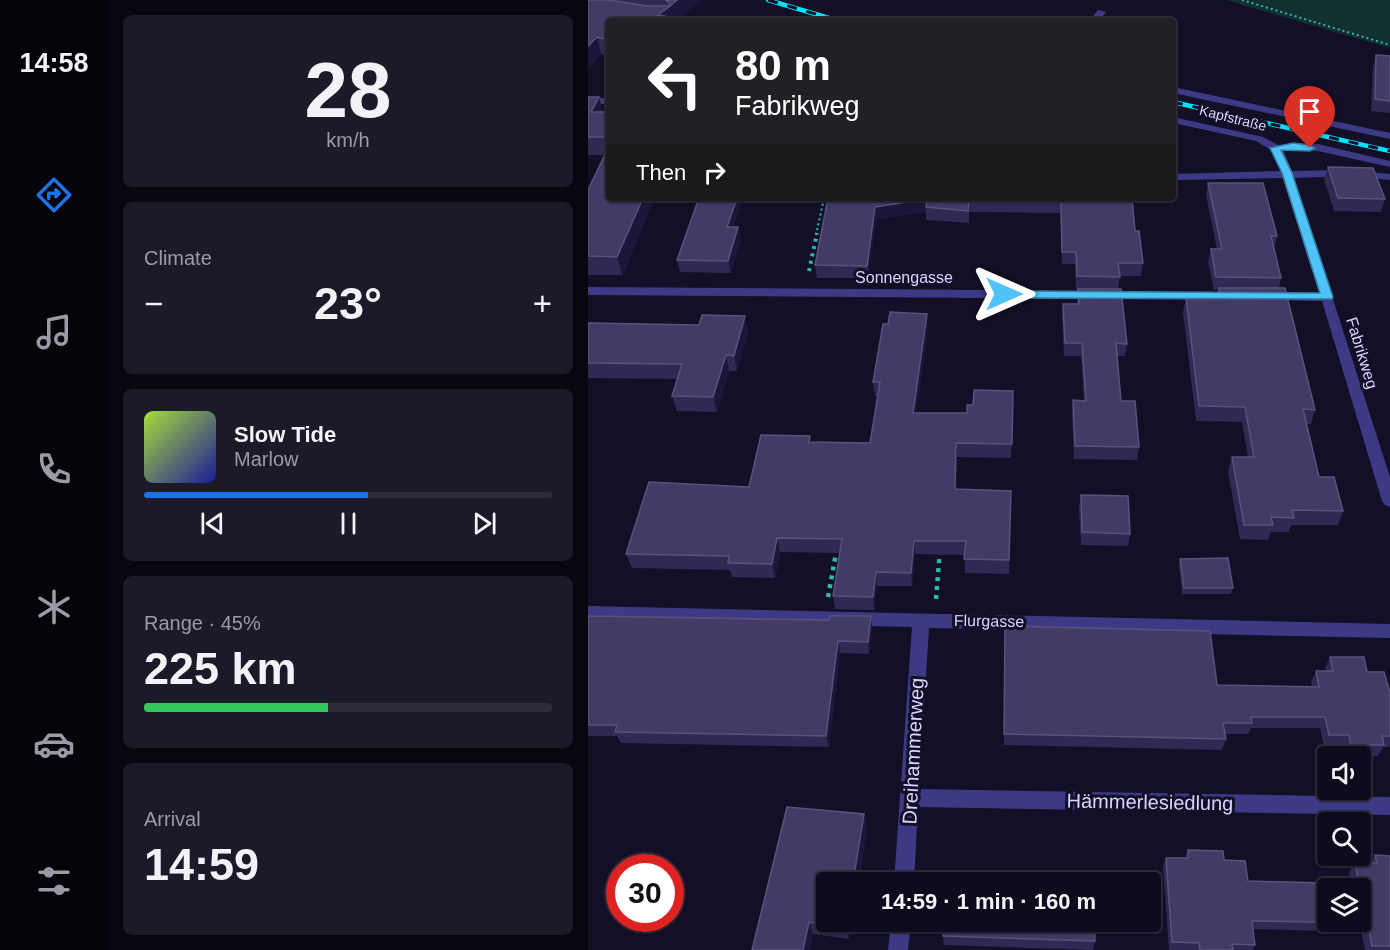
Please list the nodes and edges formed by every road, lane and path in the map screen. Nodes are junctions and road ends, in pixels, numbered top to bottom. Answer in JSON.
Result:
{"nodes":[{"id":1,"x":1242,"y":0,"type":"edge"},
{"id":2,"x":1101,"y":12,"type":"dead end"},
{"id":3,"x":1097,"y":18,"type":"edge"},
{"id":4,"x":1390,"y":45,"type":"edge"},
{"id":5,"x":1176,"y":91,"type":"edge"},
{"id":6,"x":588,"y":101,"type":"edge"},
{"id":7,"x":606,"y":101,"type":"edge"},
{"id":8,"x":1176,"y":121,"type":"edge"},
{"id":9,"x":1390,"y":136,"type":"edge"},
{"id":10,"x":1275,"y":148,"type":"junction"},
{"id":11,"x":1390,"y":164,"type":"edge"},
{"id":12,"x":1287,"y":173,"type":"junction"},
{"id":13,"x":1176,"y":177,"type":"edge"},
{"id":14,"x":1390,"y":177,"type":"edge"},
{"id":15,"x":823,"y":201,"type":"edge"},
{"id":16,"x":813,"y":251,"type":"junction"},
{"id":17,"x":822,"y":251,"type":"edge"},
{"id":18,"x":588,"y":291,"type":"edge"},
{"id":19,"x":805,"y":293,"type":"junction"},
{"id":20,"x":1328,"y":297,"type":"junction"},
{"id":21,"x":1390,"y":501,"type":"edge"},
{"id":22,"x":838,"y":539,"type":"edge"},
{"id":23,"x":941,"y":541,"type":"edge"},
{"id":24,"x":588,"y":613,"type":"edge"},
{"id":25,"x":824,"y":618,"type":"junction"},
{"id":26,"x":928,"y":620,"type":"junction"},
{"id":27,"x":1390,"y":630,"type":"edge"},
{"id":28,"x":911,"y":798,"type":"junction"},
{"id":29,"x":1390,"y":806,"type":"edge"},
{"id":30,"x":905,"y":872,"type":"edge"},
{"id":31,"x":900,"y":932,"type":"edge"},
{"id":32,"x":898,"y":950,"type":"edge"}],
"edges":[{"from":1,"to":4,"type":"path"},
{"from":2,"to":3,"type":"street"},
{"from":5,"to":9,"type":"street"},
{"from":6,"to":7,"type":"street"},
{"from":8,"to":10,"type":"street","name":"Kapfstraße"},
{"from":10,"to":11,"type":"street","name":"Kapfstraße"},
{"from":10,"to":12,"type":"street","name":"Fabrikweg"},
{"from":12,"to":13,"type":"street"},
{"from":12,"to":14,"type":"street"},
{"from":12,"to":20,"type":"street","name":"Fabrikweg"},
{"from":15,"to":16,"type":"path"},
{"from":16,"to":17,"type":"path"},
{"from":16,"to":19,"type":"path"},
{"from":18,"to":19,"type":"street","name":"Sonnengasse"},
{"from":19,"to":20,"type":"street","name":"Sonnengasse"},
{"from":20,"to":21,"type":"street","name":"Fabrikweg"},
{"from":22,"to":25,"type":"path"},
{"from":23,"to":26,"type":"path"},
{"from":24,"to":25,"type":"street","name":"Flurgasse"},
{"from":25,"to":26,"type":"street","name":"Flurgasse"},
{"from":26,"to":27,"type":"street","name":"Flurgasse"},
{"from":26,"to":28,"type":"street","name":"Dreihammerweg"},
{"from":28,"to":29,"type":"street","name":"Hämmerlesiedlung"},
{"from":28,"to":30,"type":"street","name":"Dreihammerweg"},
{"from":31,"to":32,"type":"street"}]}
